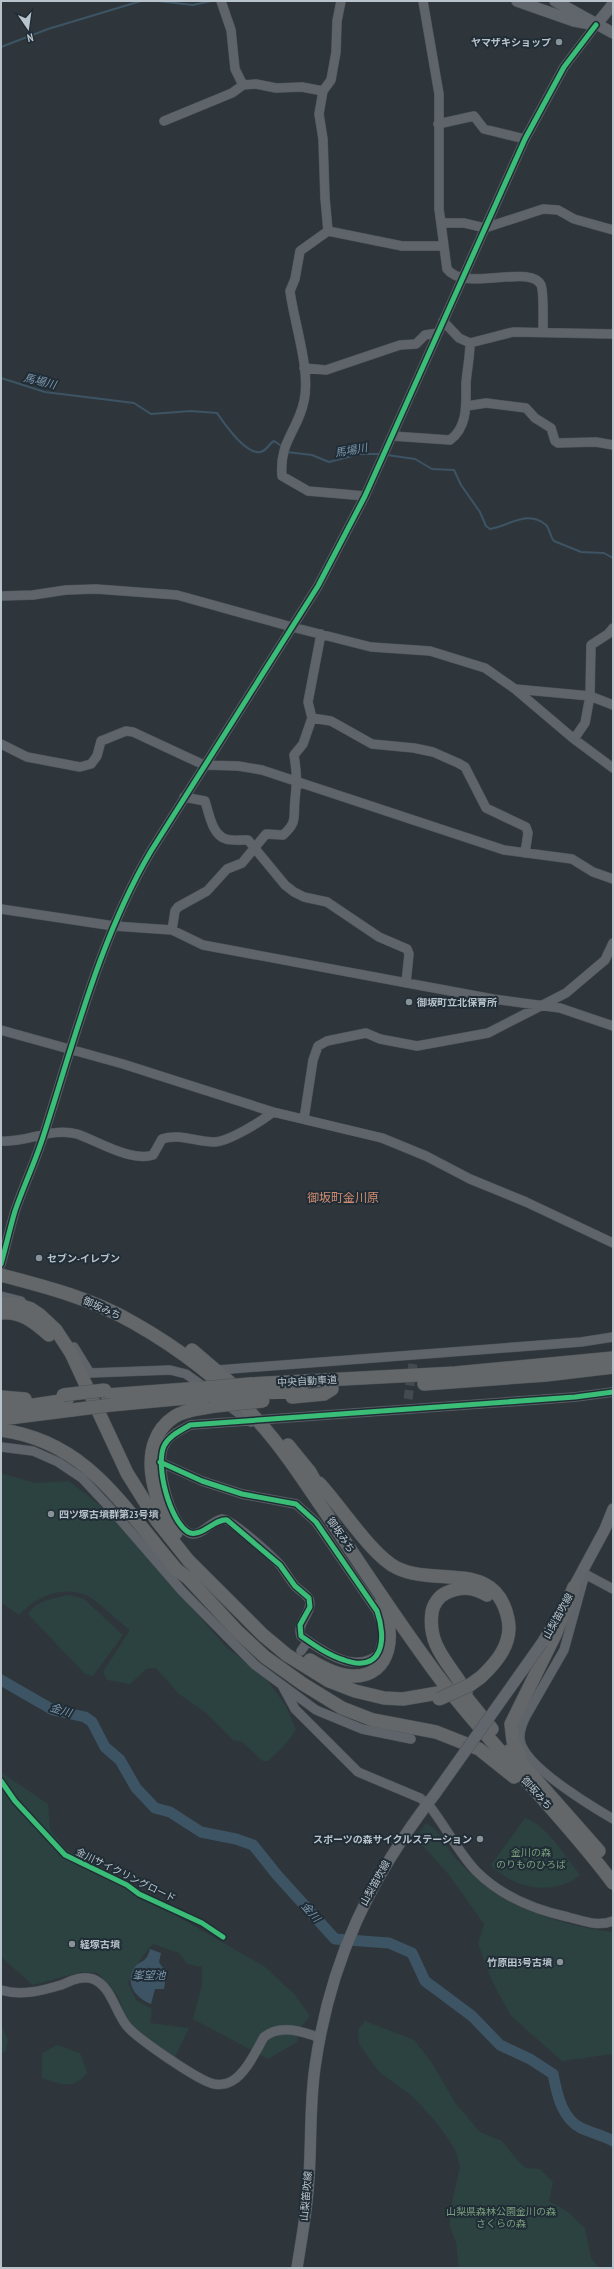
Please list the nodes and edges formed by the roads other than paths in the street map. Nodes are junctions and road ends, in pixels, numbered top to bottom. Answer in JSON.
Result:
{"nodes":[{"id":1,"x":341,"y":1,"type":"edge"},
{"id":2,"x":422,"y":1,"type":"edge"},
{"id":3,"x":517,"y":1,"type":"edge"},
{"id":4,"x":555,"y":1,"type":"edge"},
{"id":5,"x":221,"y":3,"type":"edge"},
{"id":6,"x":613,"y":4,"type":"edge"},
{"id":7,"x":596,"y":25,"type":"junction"},
{"id":8,"x":613,"y":33,"type":"edge"},
{"id":9,"x":243,"y":85,"type":"junction"},
{"id":10,"x":323,"y":91,"type":"junction"},
{"id":11,"x":164,"y":121,"type":"dead end"},
{"id":12,"x":438,"y":124,"type":"junction"},
{"id":13,"x":524,"y":139,"type":"junction"},
{"id":14,"x":442,"y":223,"type":"junction"},
{"id":15,"x":485,"y":228,"type":"junction"},
{"id":16,"x":613,"y":230,"type":"edge"},
{"id":17,"x":328,"y":231,"type":"junction"},
{"id":18,"x":444,"y":246,"type":"junction"},
{"id":19,"x":462,"y":277,"type":"junction"},
{"id":20,"x":443,"y":321,"type":"junction"},
{"id":21,"x":544,"y":332,"type":"junction"},
{"id":22,"x":438,"y":333,"type":"junction"},
{"id":23,"x":613,"y":334,"type":"edge"},
{"id":24,"x":470,"y":343,"type":"junction"},
{"id":25,"x":304,"y":368,"type":"junction"},
{"id":26,"x":467,"y":406,"type":"junction"},
{"id":27,"x":392,"y":436,"type":"junction"},
{"id":28,"x":613,"y":445,"type":"edge"},
{"id":29,"x":365,"y":496,"type":"junction"},
{"id":30,"x":1,"y":596,"type":"edge"},
{"id":31,"x":292,"y":627,"type":"junction"},
{"id":32,"x":613,"y":628,"type":"edge"},
{"id":33,"x":322,"y":634,"type":"junction"},
{"id":34,"x":515,"y":689,"type":"junction"},
{"id":35,"x":590,"y":696,"type":"junction"},
{"id":36,"x":613,"y":705,"type":"edge"},
{"id":37,"x":312,"y":718,"type":"junction"},
{"id":38,"x":574,"y":739,"type":"junction"},
{"id":39,"x":1,"y":744,"type":"edge"},
{"id":40,"x":204,"y":765,"type":"junction"},
{"id":41,"x":613,"y":768,"type":"edge"},
{"id":42,"x":298,"y":782,"type":"junction"},
{"id":43,"x":184,"y":797,"type":"junction"},
{"id":44,"x":254,"y":847,"type":"junction"},
{"id":45,"x":525,"y":853,"type":"junction"},
{"id":46,"x":613,"y":879,"type":"edge"},
{"id":47,"x":1,"y":909,"type":"edge"},
{"id":48,"x":114,"y":926,"type":"junction"},
{"id":49,"x":172,"y":930,"type":"junction"},
{"id":50,"x":613,"y":943,"type":"edge"},
{"id":51,"x":406,"y":983,"type":"junction"},
{"id":52,"x":540,"y":1006,"type":"junction"},
{"id":53,"x":613,"y":1026,"type":"edge"},
{"id":54,"x":1,"y":1030,"type":"edge"},
{"id":55,"x":70,"y":1050,"type":"junction"},
{"id":56,"x":273,"y":1112,"type":"junction"},
{"id":57,"x":304,"y":1119,"type":"junction"},
{"id":58,"x":44,"y":1134,"type":"junction"},
{"id":59,"x":1,"y":1141,"type":"edge"},
{"id":60,"x":613,"y":1243,"type":"edge"},
{"id":61,"x":1,"y":1264,"type":"edge"},
{"id":62,"x":1,"y":1275,"type":"edge"},
{"id":63,"x":1,"y":1296,"type":"edge"},
{"id":64,"x":1,"y":1303,"type":"edge"},
{"id":65,"x":1,"y":1313,"type":"edge"},
{"id":66,"x":613,"y":1337,"type":"edge"},
{"id":67,"x":613,"y":1358,"type":"edge"},
{"id":68,"x":613,"y":1367,"type":"edge"},
{"id":69,"x":218,"y":1370,"type":"junction"},
{"id":70,"x":613,"y":1392,"type":"edge"},
{"id":71,"x":256,"y":1393,"type":"junction"},
{"id":72,"x":1,"y":1397,"type":"edge"},
{"id":73,"x":108,"y":1397,"type":"junction"},
{"id":74,"x":208,"y":1397,"type":"junction"},
{"id":75,"x":67,"y":1401,"type":"junction"},
{"id":76,"x":1,"y":1410,"type":"edge"},
{"id":77,"x":1,"y":1419,"type":"edge"},
{"id":78,"x":260,"y":1421,"type":"junction"},
{"id":79,"x":1,"y":1430,"type":"edge"},
{"id":80,"x":1,"y":1447,"type":"edge"},
{"id":81,"x":160,"y":1462,"type":"junction"},
{"id":82,"x":305,"y":1473,"type":"junction"},
{"id":83,"x":613,"y":1509,"type":"edge"},
{"id":84,"x":200,"y":1571,"type":"junction"},
{"id":85,"x":584,"y":1572,"type":"junction"},
{"id":86,"x":188,"y":1578,"type":"junction"},
{"id":87,"x":574,"y":1588,"type":"junction"},
{"id":88,"x":613,"y":1589,"type":"edge"},
{"id":89,"x":378,"y":1607,"type":"junction"},
{"id":90,"x":237,"y":1631,"type":"junction"},
{"id":91,"x":263,"y":1635,"type":"junction"},
{"id":92,"x":308,"y":1641,"type":"junction"},
{"id":93,"x":301,"y":1651,"type":"dead end"},
{"id":94,"x":478,"y":1674,"type":"junction"},
{"id":95,"x":282,"y":1681,"type":"junction"},
{"id":96,"x":438,"y":1696,"type":"junction"},
{"id":97,"x":474,"y":1707,"type":"junction"},
{"id":98,"x":411,"y":1739,"type":"dead end"},
{"id":99,"x":530,"y":1772,"type":"junction"},
{"id":100,"x":428,"y":1804,"type":"junction"},
{"id":101,"x":613,"y":1819,"type":"edge"},
{"id":102,"x":569,"y":1828,"type":"junction"},
{"id":103,"x":613,"y":1870,"type":"edge"},
{"id":104,"x":613,"y":1883,"type":"edge"},
{"id":105,"x":613,"y":1921,"type":"edge"},
{"id":106,"x":1,"y":1990,"type":"edge"},
{"id":107,"x":320,"y":2038,"type":"junction"},
{"id":108,"x":298,"y":2268,"type":"edge"}],
"edges":[{"from":1,"to":10,"type":"street"},
{"from":2,"to":12,"type":"street"},
{"from":3,"to":7,"type":"main road"},
{"from":4,"to":7,"type":"main road"},
{"from":5,"to":9,"type":"street"},
{"from":6,"to":7,"type":"main road"},
{"from":7,"to":8,"type":"main road"},
{"from":7,"to":13,"type":"street"},
{"from":9,"to":10,"type":"street"},
{"from":9,"to":11,"type":"street"},
{"from":10,"to":17,"type":"street"},
{"from":12,"to":13,"type":"street"},
{"from":12,"to":14,"type":"street"},
{"from":13,"to":15,"type":"street"},
{"from":14,"to":15,"type":"street"},
{"from":14,"to":18,"type":"street"},
{"from":15,"to":16,"type":"street"},
{"from":15,"to":19,"type":"street"},
{"from":17,"to":18,"type":"street"},
{"from":17,"to":25,"type":"street"},
{"from":18,"to":19,"type":"street"},
{"from":19,"to":20,"type":"street"},
{"from":19,"to":21,"type":"street"},
{"from":20,"to":22,"type":"street"},
{"from":20,"to":24,"type":"street"},
{"from":21,"to":23,"type":"street"},
{"from":21,"to":24,"type":"street"},
{"from":22,"to":25,"type":"street"},
{"from":22,"to":27,"type":"street"},
{"from":24,"to":26,"type":"street"},
{"from":25,"to":29,"type":"street"},
{"from":26,"to":27,"type":"street"},
{"from":26,"to":28,"type":"street"},
{"from":27,"to":29,"type":"street"},
{"from":29,"to":31,"type":"street"},
{"from":30,"to":31,"type":"street"},
{"from":31,"to":33,"type":"street"},
{"from":31,"to":40,"type":"street"},
{"from":32,"to":35,"type":"street"},
{"from":33,"to":34,"type":"street"},
{"from":33,"to":37,"type":"street"},
{"from":34,"to":35,"type":"street"},
{"from":34,"to":38,"type":"street"},
{"from":35,"to":36,"type":"street"},
{"from":35,"to":38,"type":"street"},
{"from":37,"to":42,"type":"street"},
{"from":37,"to":45,"type":"street"},
{"from":38,"to":41,"type":"street"},
{"from":39,"to":40,"type":"street"},
{"from":40,"to":42,"type":"street"},
{"from":40,"to":43,"type":"street"},
{"from":42,"to":44,"type":"street"},
{"from":42,"to":45,"type":"street"},
{"from":43,"to":44,"type":"street"},
{"from":43,"to":48,"type":"street"},
{"from":44,"to":49,"type":"street"},
{"from":44,"to":51,"type":"street"},
{"from":45,"to":46,"type":"street"},
{"from":47,"to":48,"type":"street"},
{"from":48,"to":49,"type":"street"},
{"from":48,"to":55,"type":"street"},
{"from":49,"to":51,"type":"street"},
{"from":50,"to":52,"type":"street"},
{"from":51,"to":52,"type":"street"},
{"from":52,"to":53,"type":"street"},
{"from":52,"to":57,"type":"street"},
{"from":54,"to":55,"type":"street"},
{"from":55,"to":56,"type":"street"},
{"from":55,"to":58,"type":"street"},
{"from":56,"to":57,"type":"street"},
{"from":56,"to":58,"type":"street"},
{"from":57,"to":60,"type":"street"},
{"from":58,"to":59,"type":"street"},
{"from":58,"to":61,"type":"street"},
{"from":61,"to":69,"type":"highway","name":"御坂みち"},
{"from":62,"to":78,"type":"highway","name":"御坂みち"},
{"from":63,"to":78,"type":"street"},
{"from":64,"to":84,"type":"highway"},
{"from":65,"to":86,"type":"highway"},
{"from":66,"to":69,"type":"street"},
{"from":67,"to":71,"type":"highway","name":"中央自動車道"},
{"from":68,"to":71,"type":"highway","name":"中央自動車道"},
{"from":69,"to":78,"type":"highway","name":"御坂みち"},
{"from":70,"to":78,"type":"street"},
{"from":71,"to":74,"type":"highway","name":"中央自動車道","bridge":true},
{"from":71,"to":74,"type":"highway","bridge":true},
{"from":72,"to":75,"type":"highway"},
{"from":73,"to":74,"type":"highway","name":"中央自動車道"},
{"from":73,"to":74,"type":"highway","name":"中央自動車道"},
{"from":73,"to":75,"type":"highway","name":"中央自動車道","bridge":true},
{"from":74,"to":84,"type":"highway"},
{"from":75,"to":76,"type":"highway","name":"中央自動車道"},
{"from":75,"to":77,"type":"highway","name":"中央自動車道"},
{"from":78,"to":81,"type":"street"},
{"from":78,"to":82,"type":"highway","name":"御坂みち"},
{"from":79,"to":86,"type":"highway"},
{"from":80,"to":95,"type":"street"},
{"from":81,"to":89,"type":"street"},
{"from":81,"to":92,"type":"street"},
{"from":82,"to":89,"type":"highway"},
{"from":82,"to":94,"type":"highway"},
{"from":82,"to":97,"type":"highway","name":"御坂みち"},
{"from":82,"to":102,"type":"highway","name":"御坂みち"},
{"from":83,"to":85,"type":"main road","name":"山梨笛吹線"},
{"from":84,"to":91,"type":"highway"},
{"from":85,"to":87,"type":"main road","name":"山梨笛吹線"},
{"from":85,"to":88,"type":"street"},
{"from":85,"to":101,"type":"street"},
{"from":86,"to":90,"type":"highway"},
{"from":87,"to":99,"type":"highway"},
{"from":87,"to":100,"type":"main road","name":"山梨笛吹線","bridge":true},
{"from":89,"to":91,"type":"highway"},
{"from":89,"to":92,"type":"street"},
{"from":90,"to":96,"type":"highway"},
{"from":90,"to":102,"type":"highway"},
{"from":91,"to":96,"type":"highway"},
{"from":92,"to":93,"type":"street"},
{"from":94,"to":96,"type":"highway"},
{"from":94,"to":97,"type":"highway"},
{"from":95,"to":98,"type":"street"},
{"from":95,"to":100,"type":"street"},
{"from":97,"to":99,"type":"highway","name":"御坂みち"},
{"from":99,"to":103,"type":"highway","name":"御坂みち"},
{"from":100,"to":105,"type":"street"},
{"from":100,"to":107,"type":"main road","name":"山梨笛吹線"},
{"from":102,"to":104,"type":"highway","name":"御坂みち"},
{"from":106,"to":107,"type":"street"},
{"from":107,"to":108,"type":"main road","name":"山梨笛吹線"}]}
